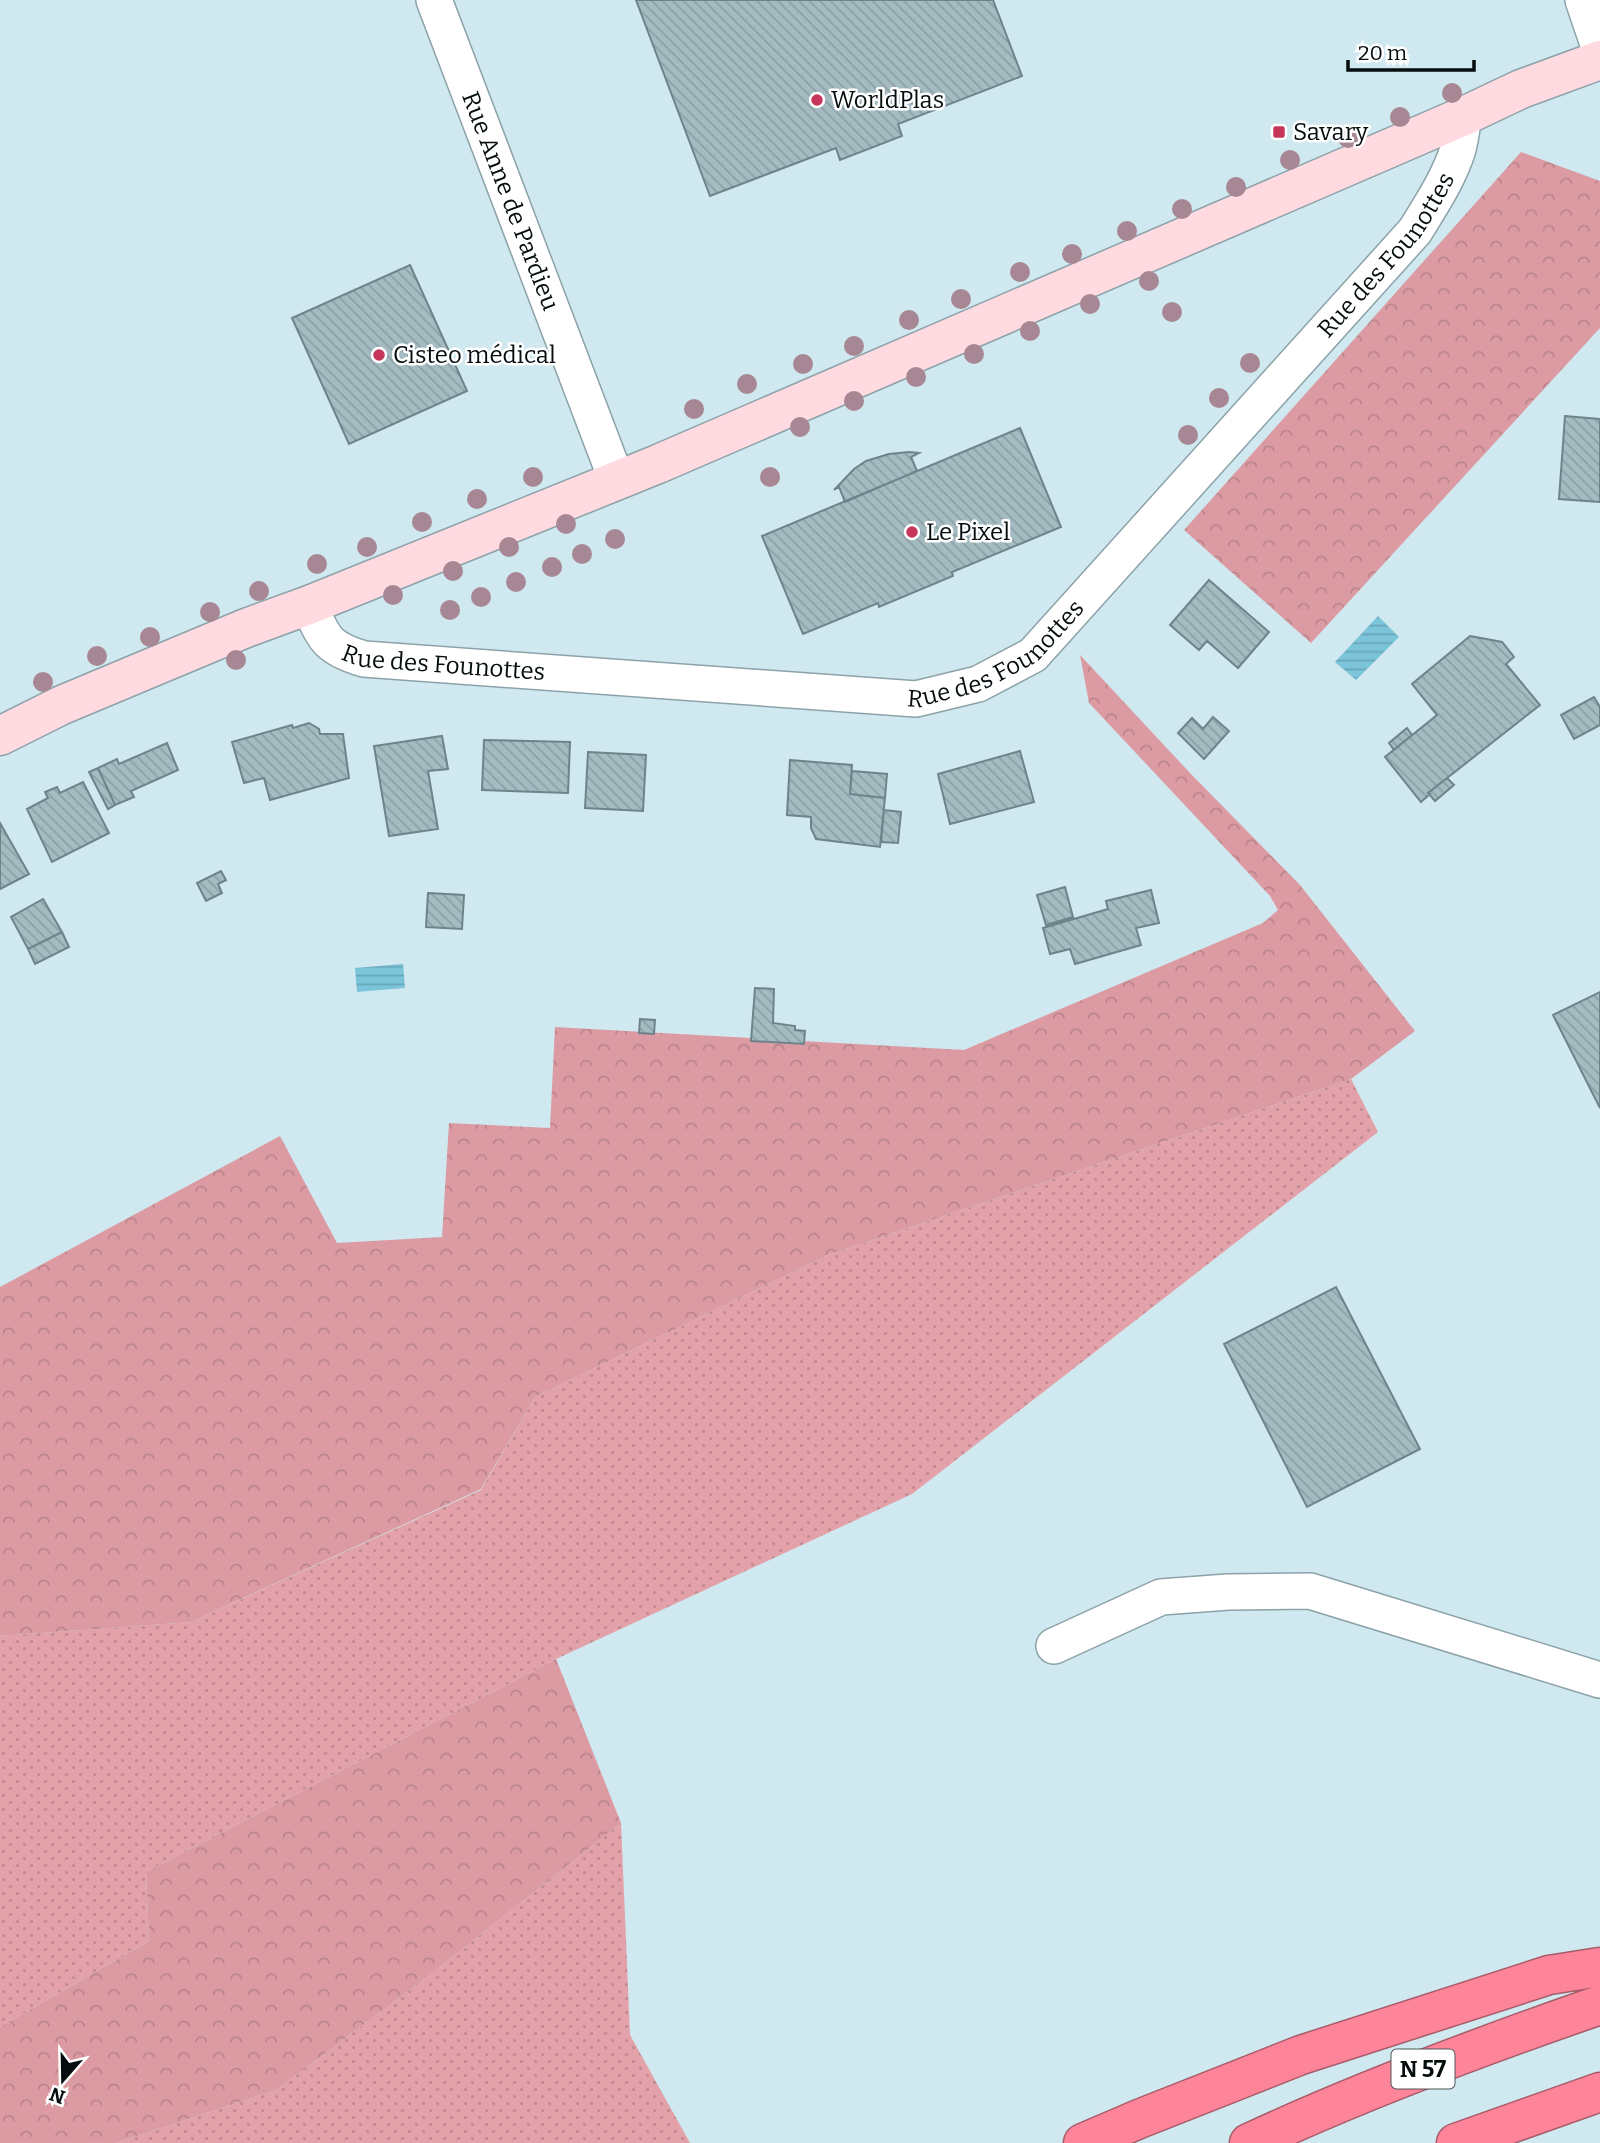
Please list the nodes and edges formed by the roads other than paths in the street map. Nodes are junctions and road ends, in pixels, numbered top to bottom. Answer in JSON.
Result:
{"nodes":[{"id":1,"x":434,"y":0,"type":"edge"},
{"id":2,"x":1583,"y":0,"type":"edge"},
{"id":3,"x":1600,"y":50,"type":"edge"},
{"id":4,"x":1600,"y":60,"type":"edge"},
{"id":5,"x":1464,"y":116,"type":"junction"},
{"id":6,"x":617,"y":481,"type":"junction"},
{"id":7,"x":309,"y":605,"type":"junction"},
{"id":8,"x":0,"y":736,"type":"edge"},
{"id":9,"x":1054,"y":1646,"type":"dead end"},
{"id":10,"x":1600,"y":1680,"type":"edge"},
{"id":11,"x":1600,"y":1967,"type":"edge"},
{"id":12,"x":1600,"y":2005,"type":"edge"},
{"id":13,"x":1600,"y":2092,"type":"edge"},
{"id":14,"x":1083,"y":2143,"type":"edge"},
{"id":15,"x":1249,"y":2143,"type":"edge"},
{"id":16,"x":1455,"y":2143,"type":"edge"}],
"edges":[{"from":1,"to":6,"type":"street","name":"Rue Anne de Pardieu"},
{"from":2,"to":3,"type":"street"},
{"from":4,"to":5,"type":"street","name":"Rue des Founottes"},
{"from":5,"to":6,"type":"street","name":"Rue des Founottes"},
{"from":5,"to":7,"type":"street","name":"Rue des Founottes"},
{"from":6,"to":7,"type":"street","name":"Rue des Founottes"},
{"from":7,"to":8,"type":"street","name":"Rue des Founottes"},
{"from":9,"to":10,"type":"street"},
{"from":11,"to":14,"type":"highway"},
{"from":12,"to":15,"type":"highway","number":"N 57"},
{"from":13,"to":16,"type":"highway"}]}
